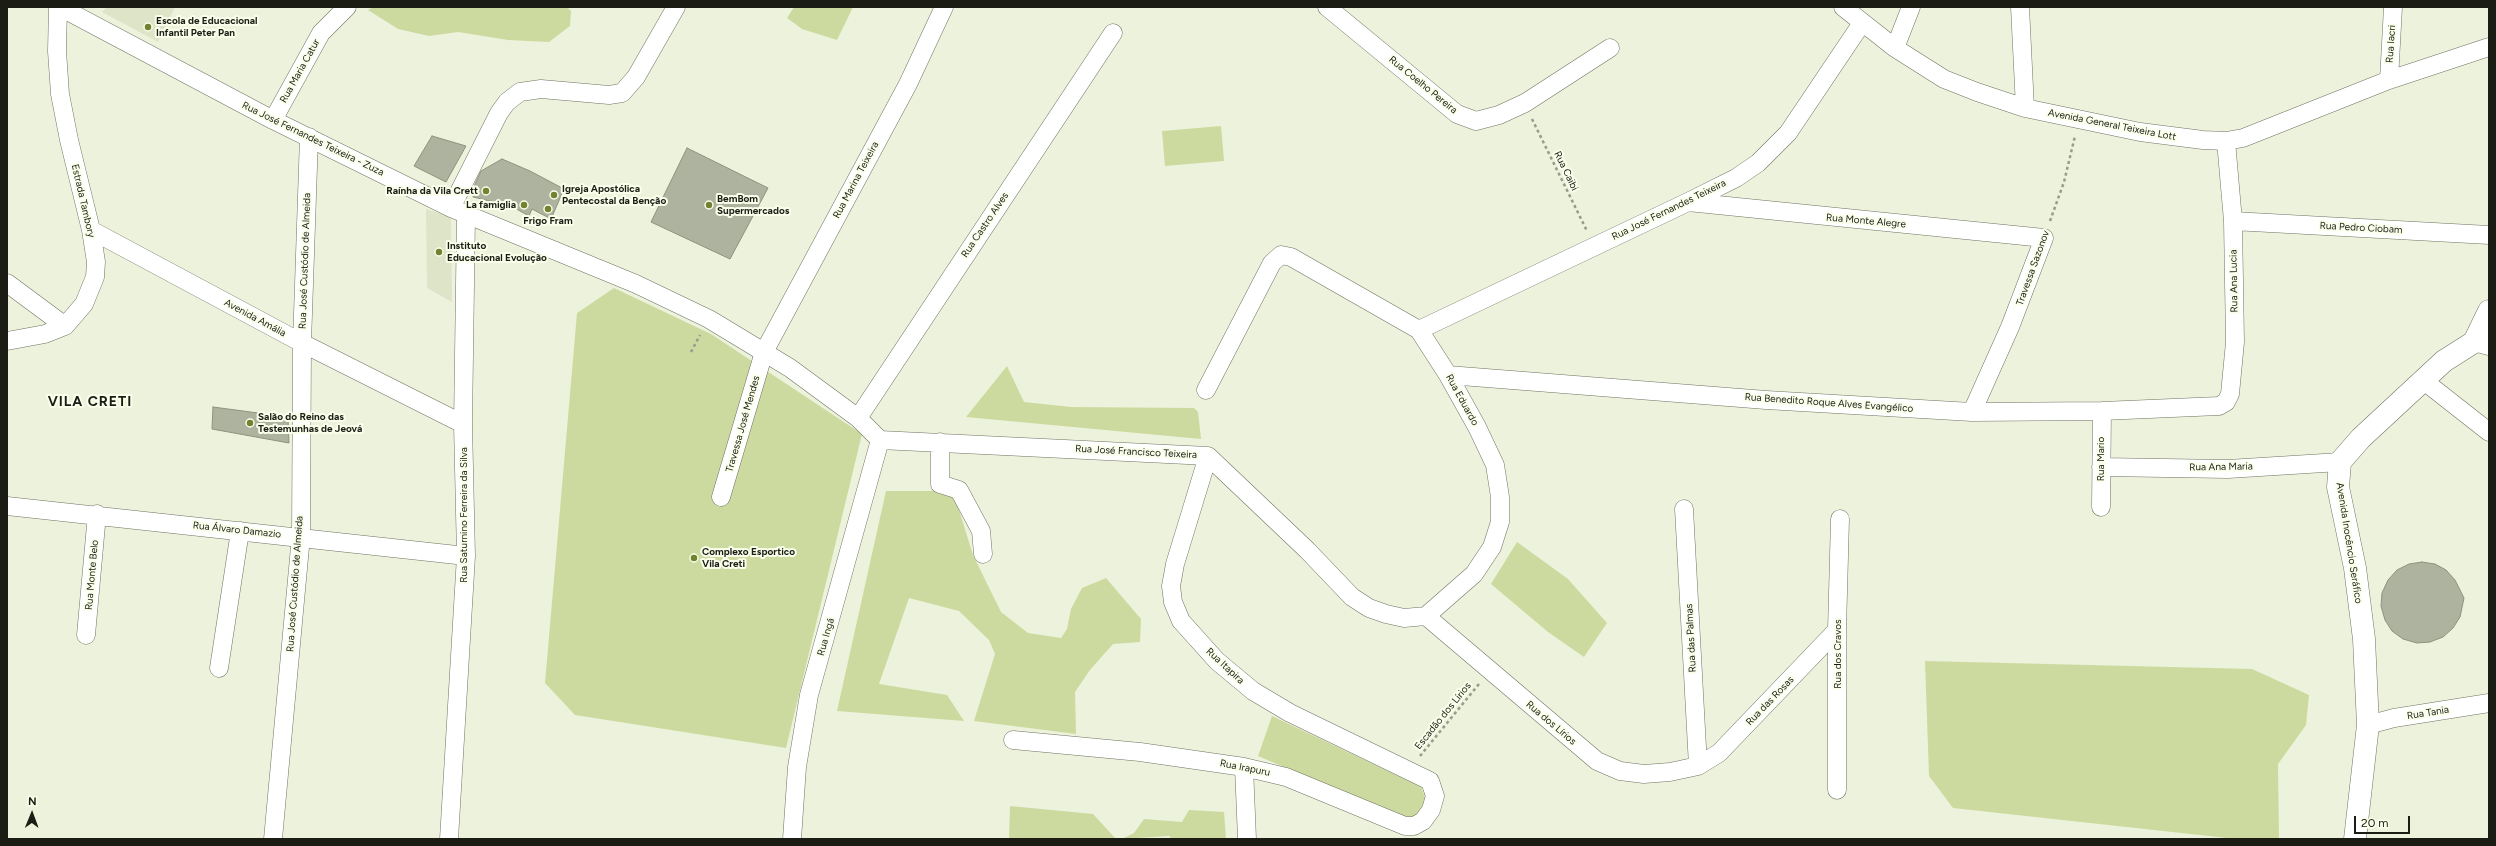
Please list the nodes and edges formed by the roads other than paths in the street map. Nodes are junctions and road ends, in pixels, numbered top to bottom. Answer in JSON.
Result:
{"nodes":[{"id":1,"x":59,"y":7,"type":"edge"},
{"id":2,"x":347,"y":7,"type":"edge"},
{"id":3,"x":676,"y":7,"type":"edge"},
{"id":4,"x":944,"y":7,"type":"edge"},
{"id":5,"x":1327,"y":7,"type":"edge"},
{"id":6,"x":1843,"y":7,"type":"edge"},
{"id":7,"x":1911,"y":7,"type":"edge"},
{"id":8,"x":2020,"y":7,"type":"edge"},
{"id":9,"x":2394,"y":7,"type":"edge"},
{"id":10,"x":1862,"y":23,"type":"junction"},
{"id":11,"x":1112,"y":33,"type":"dead end"},
{"id":12,"x":2489,"y":47,"type":"edge"},
{"id":13,"x":1610,"y":48,"type":"dead end"},
{"id":14,"x":1895,"y":48,"type":"junction"},
{"id":15,"x":2389,"y":80,"type":"junction"},
{"id":16,"x":2025,"y":108,"type":"junction"},
{"id":17,"x":273,"y":120,"type":"junction"},
{"id":18,"x":309,"y":137,"type":"junction"},
{"id":19,"x":2226,"y":140,"type":"junction"},
{"id":20,"x":1688,"y":202,"type":"junction"},
{"id":21,"x":459,"y":211,"type":"junction"},
{"id":22,"x":2233,"y":221,"type":"junction"},
{"id":23,"x":91,"y":230,"type":"junction"},
{"id":24,"x":2489,"y":235,"type":"edge"},
{"id":25,"x":2044,"y":238,"type":"joint"},
{"id":26,"x":7,"y":283,"type":"edge"},
{"id":27,"x":2489,"y":311,"type":"edge"},
{"id":28,"x":65,"y":326,"type":"junction"},
{"id":29,"x":1420,"y":330,"type":"junction"},
{"id":30,"x":7,"y":341,"type":"edge"},
{"id":31,"x":302,"y":343,"type":"junction"},
{"id":32,"x":2482,"y":344,"type":"edge"},
{"id":33,"x":764,"y":352,"type":"junction"},
{"id":34,"x":1448,"y":375,"type":"junction"},
{"id":35,"x":2424,"y":381,"type":"junction"},
{"id":36,"x":1206,"y":390,"type":"dead end"},
{"id":37,"x":2210,"y":408,"type":"joint"},
{"id":38,"x":2102,"y":411,"type":"junction"},
{"id":39,"x":1972,"y":412,"type":"junction"},
{"id":40,"x":858,"y":418,"type":"junction"},
{"id":41,"x":463,"y":424,"type":"junction"},
{"id":42,"x":2489,"y":432,"type":"edge"},
{"id":43,"x":880,"y":440,"type":"junction"},
{"id":44,"x":940,"y":442,"type":"junction"},
{"id":45,"x":1208,"y":456,"type":"junction"},
{"id":46,"x":2340,"y":462,"type":"junction"},
{"id":47,"x":2101,"y":467,"type":"junction"},
{"id":48,"x":721,"y":497,"type":"dead end"},
{"id":49,"x":7,"y":506,"type":"edge"},
{"id":50,"x":2101,"y":507,"type":"dead end"},
{"id":51,"x":1684,"y":509,"type":"dead end"},
{"id":52,"x":97,"y":514,"type":"junction"},
{"id":53,"x":1840,"y":519,"type":"dead end"},
{"id":54,"x":240,"y":531,"type":"junction"},
{"id":55,"x":301,"y":536,"type":"junction"},
{"id":56,"x":983,"y":554,"type":"dead end"},
{"id":57,"x":466,"y":556,"type":"junction"},
{"id":58,"x":1426,"y":616,"type":"junction"},
{"id":59,"x":1837,"y":630,"type":"junction"},
{"id":60,"x":86,"y":635,"type":"dead end"},
{"id":61,"x":219,"y":668,"type":"dead end"},
{"id":62,"x":2489,"y":703,"type":"edge"},
{"id":63,"x":2368,"y":726,"type":"junction"},
{"id":64,"x":1013,"y":740,"type":"dead end"},
{"id":65,"x":1244,"y":766,"type":"junction"},
{"id":66,"x":1698,"y":766,"type":"junction"},
{"id":67,"x":1430,"y":781,"type":"joint"},
{"id":68,"x":1838,"y":790,"type":"dead end"},
{"id":69,"x":274,"y":839,"type":"edge"},
{"id":70,"x":449,"y":839,"type":"edge"},
{"id":71,"x":792,"y":839,"type":"edge"},
{"id":72,"x":1247,"y":839,"type":"edge"},
{"id":73,"x":2355,"y":839,"type":"edge"}],
"edges":[{"from":1,"to":17,"type":"street","name":"Rua José Fernandes Teixeira - Zuza"},
{"from":1,"to":23,"type":"street","name":"Estrada Tambory"},
{"from":2,"to":17,"type":"street","name":"Rua Maria Catur"},
{"from":3,"to":21,"type":"street"},
{"from":4,"to":33,"type":"street","name":"Rua Marina Teixeira"},
{"from":5,"to":13,"type":"street","name":"Rua Coelho Pereira"},
{"from":6,"to":10,"type":"street","name":"Avenida General Teixeira Lott"},
{"from":7,"to":14,"type":"street"},
{"from":8,"to":16,"type":"street"},
{"from":9,"to":15,"type":"street","name":"Rua Iacri"},
{"from":10,"to":14,"type":"street","name":"Avenida General Teixeira Lott"},
{"from":10,"to":20,"type":"street","name":"Rua José Fernandes Teixeira"},
{"from":11,"to":40,"type":"street","name":"Rua Castro Alves"},
{"from":12,"to":15,"type":"street","name":"Avenida General Teixeira Lott"},
{"from":14,"to":16,"type":"street","name":"Avenida General Teixeira Lott"},
{"from":15,"to":19,"type":"street","name":"Avenida General Teixeira Lott"},
{"from":16,"to":19,"type":"street","name":"Avenida General Teixeira Lott"},
{"from":17,"to":18,"type":"street","name":"Rua José Fernandes Teixeira - Zuza"},
{"from":18,"to":21,"type":"street","name":"Rua José Fernandes Teixeira - Zuza"},
{"from":18,"to":31,"type":"street","name":"Rua José Custódio de Almeida"},
{"from":19,"to":22,"type":"street","name":"Rua Ana Lucia"},
{"from":20,"to":25,"type":"street","name":"Rua Monte Alegre"},
{"from":20,"to":29,"type":"street","name":"Rua José Fernandes Teixeira"},
{"from":21,"to":33,"type":"street","name":"Rua José Fernandes Teixeira - Zuza"},
{"from":21,"to":41,"type":"street","name":"Rua Saturnino Ferreira da Silva"},
{"from":22,"to":24,"type":"street","name":"Rua Pedro Ciobam"},
{"from":22,"to":37,"type":"street","name":"Rua Ana Lucia"},
{"from":23,"to":28,"type":"street","name":"Estrada Tambory"},
{"from":23,"to":31,"type":"street","name":"Avenida Amália"},
{"from":25,"to":39,"type":"street","name":"Travessa Sazonov"},
{"from":26,"to":28,"type":"street"},
{"from":27,"to":32,"type":"main road"},
{"from":28,"to":30,"type":"street","name":"Estrada Tambory"},
{"from":29,"to":34,"type":"street","name":"Rua Eduardo"},
{"from":29,"to":36,"type":"street","name":"Rua Eduardo"},
{"from":31,"to":41,"type":"street","name":"Avenida Amália"},
{"from":31,"to":55,"type":"street","name":"Rua José Custódio de Almeida"},
{"from":32,"to":35,"type":"main road"},
{"from":33,"to":40,"type":"street","name":"Rua José Fernandes Teixeira - Zuza"},
{"from":33,"to":48,"type":"street","name":"Travessa José Mendes"},
{"from":34,"to":39,"type":"street","name":"Rua Benedito Roque Alves Evangélico"},
{"from":34,"to":58,"type":"street","name":"Rua Eduardo"},
{"from":35,"to":42,"type":"street"},
{"from":35,"to":46,"type":"main road"},
{"from":37,"to":38,"type":"street","name":"Rua Benedito Roque Alves Evangélico"},
{"from":38,"to":39,"type":"street","name":"Rua Benedito Roque Alves Evangélico"},
{"from":38,"to":47,"type":"street","name":"Rua Mario"},
{"from":40,"to":43,"type":"street","name":"Rua José Fernandes Teixeira - Zuza"},
{"from":41,"to":57,"type":"street","name":"Rua Saturnino Ferreira da Silva"},
{"from":43,"to":44,"type":"street","name":"Rua José Francisco Teixeira"},
{"from":43,"to":71,"type":"street","name":"Rua Ingá"},
{"from":44,"to":45,"type":"street","name":"Rua José Francisco Teixeira"},
{"from":44,"to":56,"type":"street"},
{"from":45,"to":58,"type":"street","name":"Rua José Francisco Teixeira"},
{"from":45,"to":67,"type":"street","name":"Rua Itapira"},
{"from":46,"to":47,"type":"street","name":"Rua Ana Maria"},
{"from":46,"to":63,"type":"main road","name":"Avenida Inocêncio Seráfico"},
{"from":47,"to":50,"type":"street","name":"Rua Mario"},
{"from":49,"to":52,"type":"street","name":"Rua Álvaro Damazio"},
{"from":51,"to":66,"type":"street","name":"Rua das Palmas"},
{"from":52,"to":54,"type":"street","name":"Rua Álvaro Damazio"},
{"from":52,"to":60,"type":"street","name":"Rua Monte Belo"},
{"from":53,"to":59,"type":"street","name":"Rua dos Cravos"},
{"from":54,"to":55,"type":"street","name":"Rua Álvaro Damazio"},
{"from":54,"to":61,"type":"street"},
{"from":55,"to":57,"type":"street","name":"Rua Álvaro Damazio"},
{"from":55,"to":69,"type":"street","name":"Rua José Custódio de Almeida"},
{"from":57,"to":70,"type":"street","name":"Rua Saturnino Ferreira da Silva"},
{"from":58,"to":66,"type":"street","name":"Rua dos Lírios"},
{"from":59,"to":66,"type":"street","name":"Rua das Rosas"},
{"from":59,"to":68,"type":"street","name":"Rua dos Cravos"},
{"from":62,"to":63,"type":"street","name":"Rua Tania"},
{"from":63,"to":73,"type":"main road","name":"Avenida Inocêncio Seráfico"},
{"from":64,"to":65,"type":"street","name":"Rua Irapuru"},
{"from":65,"to":67,"type":"street","name":"Rua Irapuru"},
{"from":65,"to":72,"type":"street"}]}
